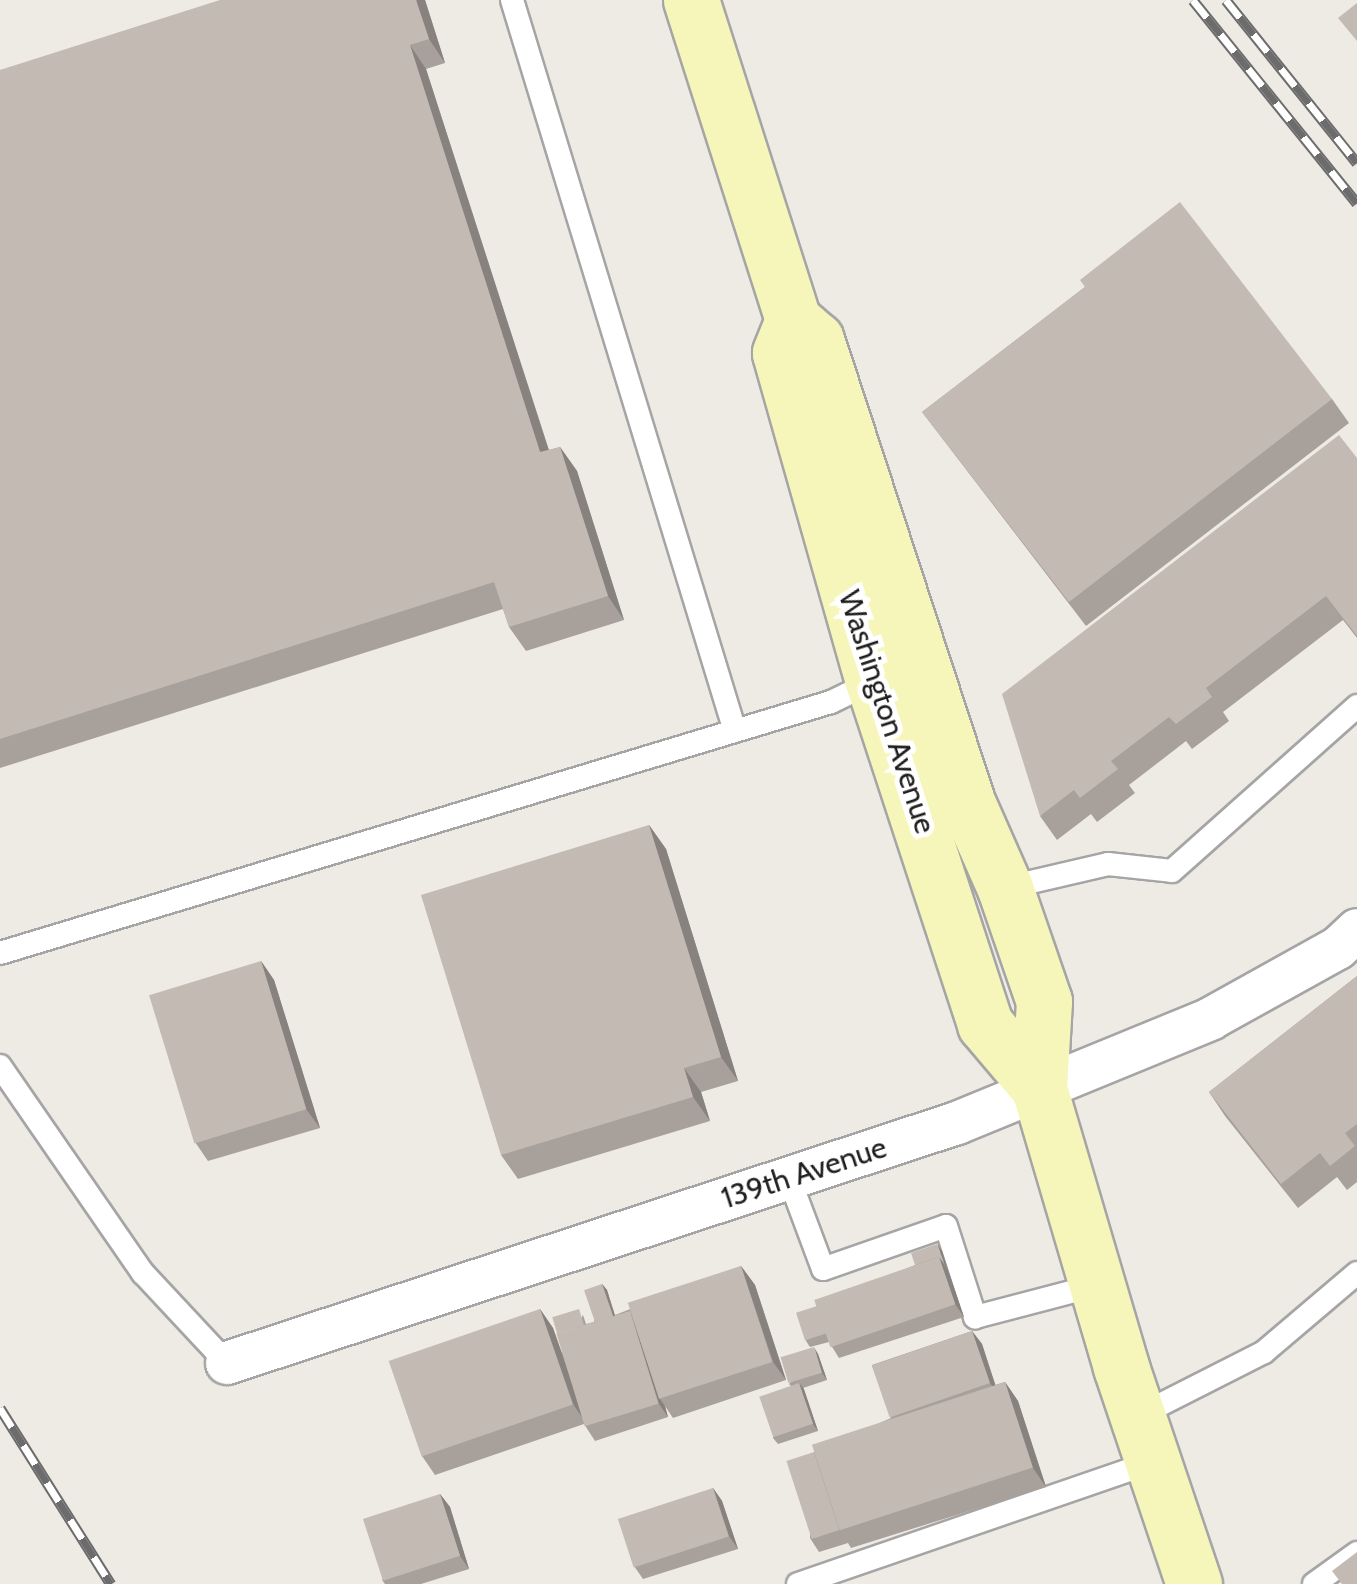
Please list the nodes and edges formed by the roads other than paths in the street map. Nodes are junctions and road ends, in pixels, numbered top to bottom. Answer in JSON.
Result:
{"nodes":[{"id":1,"x":512,"y":0,"type":"edge"},
{"id":2,"x":691,"y":0,"type":"edge"},
{"id":3,"x":793,"y":320,"type":"junction"},
{"id":4,"x":891,"y":698,"type":"junction"},
{"id":5,"x":1357,"y":706,"type":"edge"},
{"id":6,"x":735,"y":731,"type":"junction"},
{"id":7,"x":1005,"y":888,"type":"junction"},
{"id":8,"x":1357,"y":930,"type":"edge"},
{"id":9,"x":0,"y":953,"type":"edge"},
{"id":10,"x":0,"y":1066,"type":"edge"},
{"id":11,"x":1039,"y":1088,"type":"junction"},
{"id":12,"x":789,"y":1178,"type":"junction"},
{"id":13,"x":1357,"y":1274,"type":"edge"},
{"id":14,"x":1098,"y":1285,"type":"junction"},
{"id":15,"x":227,"y":1362,"type":"joint"},
{"id":16,"x":1146,"y":1439,"type":"junction"},
{"id":17,"x":1357,"y":1552,"type":"edge"},
{"id":18,"x":798,"y":1584,"type":"edge"},
{"id":19,"x":1194,"y":1584,"type":"edge"},
{"id":20,"x":1314,"y":1584,"type":"edge"}],
"edges":[{"from":1,"to":6,"type":"lane"},
{"from":2,"to":3,"type":"main road","name":"Washington Avenue"},
{"from":3,"to":4,"type":"main road","name":"Washington Avenue"},
{"from":3,"to":7,"type":"main road","name":"Washington Avenue"},
{"from":4,"to":6,"type":"lane"},
{"from":4,"to":11,"type":"main road","name":"Washington Avenue"},
{"from":5,"to":7,"type":"lane"},
{"from":6,"to":9,"type":"lane"},
{"from":7,"to":11,"type":"main road","name":"Washington Avenue"},
{"from":8,"to":11,"type":"street","name":"139th Avenue"},
{"from":10,"to":15,"type":"lane"},
{"from":11,"to":12,"type":"street","name":"139th Avenue"},
{"from":11,"to":14,"type":"main road","name":"Washington Avenue"},
{"from":12,"to":14,"type":"lane"},
{"from":12,"to":15,"type":"street","name":"139th Avenue"},
{"from":13,"to":16,"type":"lane"},
{"from":14,"to":16,"type":"main road","name":"Washington Avenue"},
{"from":16,"to":18,"type":"lane"},
{"from":16,"to":19,"type":"main road","name":"Washington Avenue"},
{"from":17,"to":20,"type":"lane"}]}
